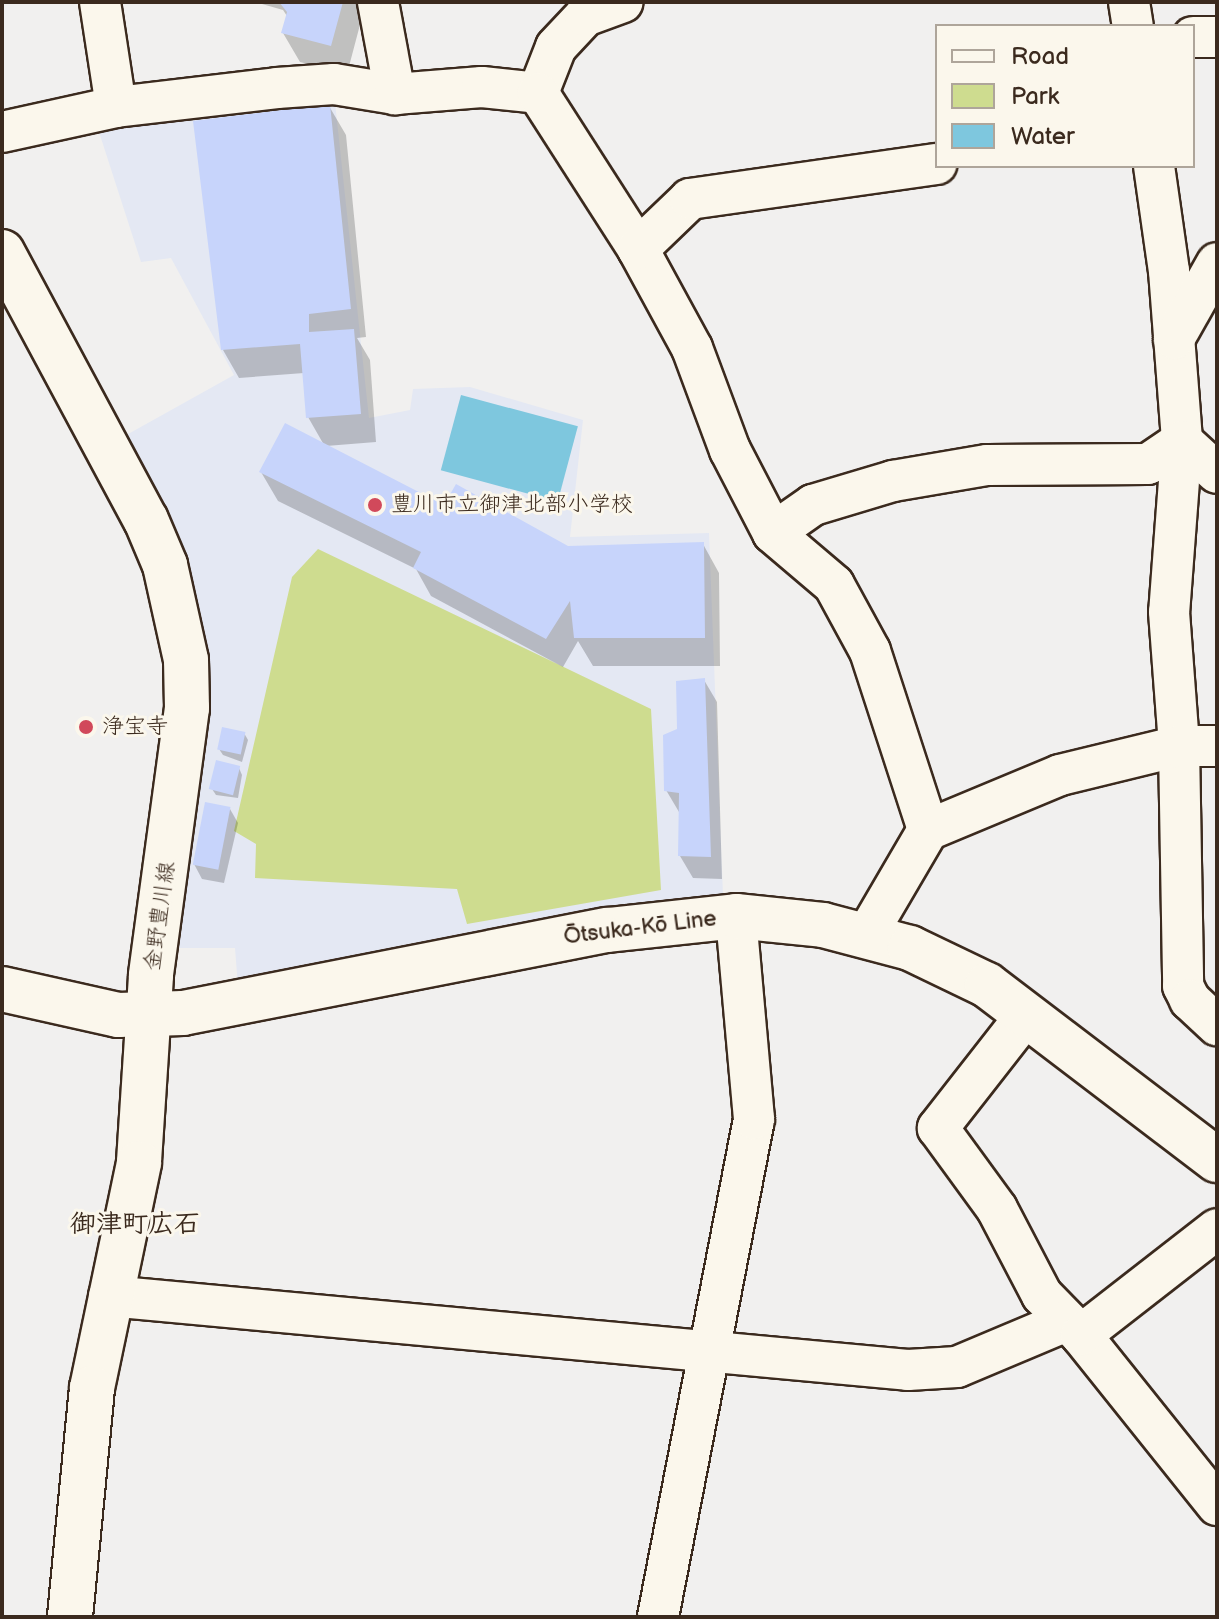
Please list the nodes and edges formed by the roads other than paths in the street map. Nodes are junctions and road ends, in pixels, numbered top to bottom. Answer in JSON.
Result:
{"nodes":[{"id":1,"x":100,"y":2,"type":"edge"},
{"id":2,"x":378,"y":2,"type":"edge"},
{"id":3,"x":623,"y":2,"type":"edge"},
{"id":4,"x":1129,"y":2,"type":"edge"},
{"id":5,"x":581,"y":9,"type":"edge"},
{"id":6,"x":1133,"y":24,"type":"edge"},
{"id":7,"x":1195,"y":37,"type":"edge"},
{"id":8,"x":1217,"y":37,"type":"edge"},
{"id":9,"x":538,"y":93,"type":"junction"},
{"id":10,"x":395,"y":94,"type":"junction"},
{"id":11,"x":116,"y":107,"type":"junction"},
{"id":12,"x":2,"y":132,"type":"edge"},
{"id":13,"x":935,"y":164,"type":"edge"},
{"id":14,"x":1154,"y":168,"type":"edge"},
{"id":15,"x":638,"y":249,"type":"junction"},
{"id":16,"x":2,"y":252,"type":"edge"},
{"id":17,"x":1217,"y":263,"type":"edge"},
{"id":18,"x":1174,"y":339,"type":"junction"},
{"id":19,"x":1182,"y":441,"type":"junction"},
{"id":20,"x":1217,"y":473,"type":"edge"},
{"id":21,"x":773,"y":533,"type":"junction"},
{"id":22,"x":1198,"y":746,"type":"edge"},
{"id":23,"x":928,"y":830,"type":"junction"},
{"id":24,"x":736,"y":916,"type":"junction"},
{"id":25,"x":866,"y":936,"type":"junction"},
{"id":26,"x":2,"y":989,"type":"edge"},
{"id":27,"x":1027,"y":1014,"type":"junction"},
{"id":28,"x":151,"y":1015,"type":"junction"},
{"id":29,"x":1217,"y":1025,"type":"edge"},
{"id":30,"x":1217,"y":1160,"type":"edge"},
{"id":31,"x":1217,"y":1229,"type":"edge"},
{"id":32,"x":109,"y":1296,"type":"junction"},
{"id":33,"x":1072,"y":1329,"type":"junction"},
{"id":34,"x":710,"y":1351,"type":"junction"},
{"id":35,"x":1217,"y":1505,"type":"edge"},
{"id":36,"x":70,"y":1617,"type":"edge"},
{"id":37,"x":658,"y":1617,"type":"edge"}],
"edges":[{"from":1,"to":11,"type":"street"},
{"from":2,"to":10,"type":"street"},
{"from":3,"to":5,"type":"street"},
{"from":4,"to":6,"type":"street"},
{"from":5,"to":9,"type":"street"},
{"from":7,"to":8,"type":"street"},
{"from":9,"to":10,"type":"street"},
{"from":9,"to":15,"type":"street"},
{"from":10,"to":11,"type":"street"},
{"from":11,"to":12,"type":"street"},
{"from":13,"to":15,"type":"street"},
{"from":14,"to":18,"type":"street"},
{"from":15,"to":21,"type":"street"},
{"from":16,"to":28,"type":"main road","name":"金野豊川線"},
{"from":17,"to":18,"type":"street"},
{"from":18,"to":19,"type":"street"},
{"from":19,"to":20,"type":"street"},
{"from":19,"to":21,"type":"street"},
{"from":19,"to":22,"type":"street"},
{"from":21,"to":23,"type":"street"},
{"from":22,"to":23,"type":"street"},
{"from":22,"to":29,"type":"street"},
{"from":23,"to":25,"type":"street"},
{"from":24,"to":25,"type":"main road","name":"Ōtsuka-Kō Line"},
{"from":24,"to":28,"type":"main road","name":"Ōtsuka-Kō Line"},
{"from":24,"to":34,"type":"street"},
{"from":25,"to":27,"type":"main road","name":"Ōtsuka-Kō Line"},
{"from":26,"to":28,"type":"main road","name":"Ōtsuka-Kō Line"},
{"from":27,"to":30,"type":"main road","name":"Ōtsuka-Kō Line"},
{"from":27,"to":33,"type":"street"},
{"from":28,"to":32,"type":"main road","name":"金野豊川線"},
{"from":31,"to":33,"type":"street"},
{"from":32,"to":34,"type":"street"},
{"from":32,"to":36,"type":"main road","name":"金野豊川線"},
{"from":33,"to":34,"type":"street"},
{"from":33,"to":35,"type":"street"},
{"from":34,"to":37,"type":"street"}]}
